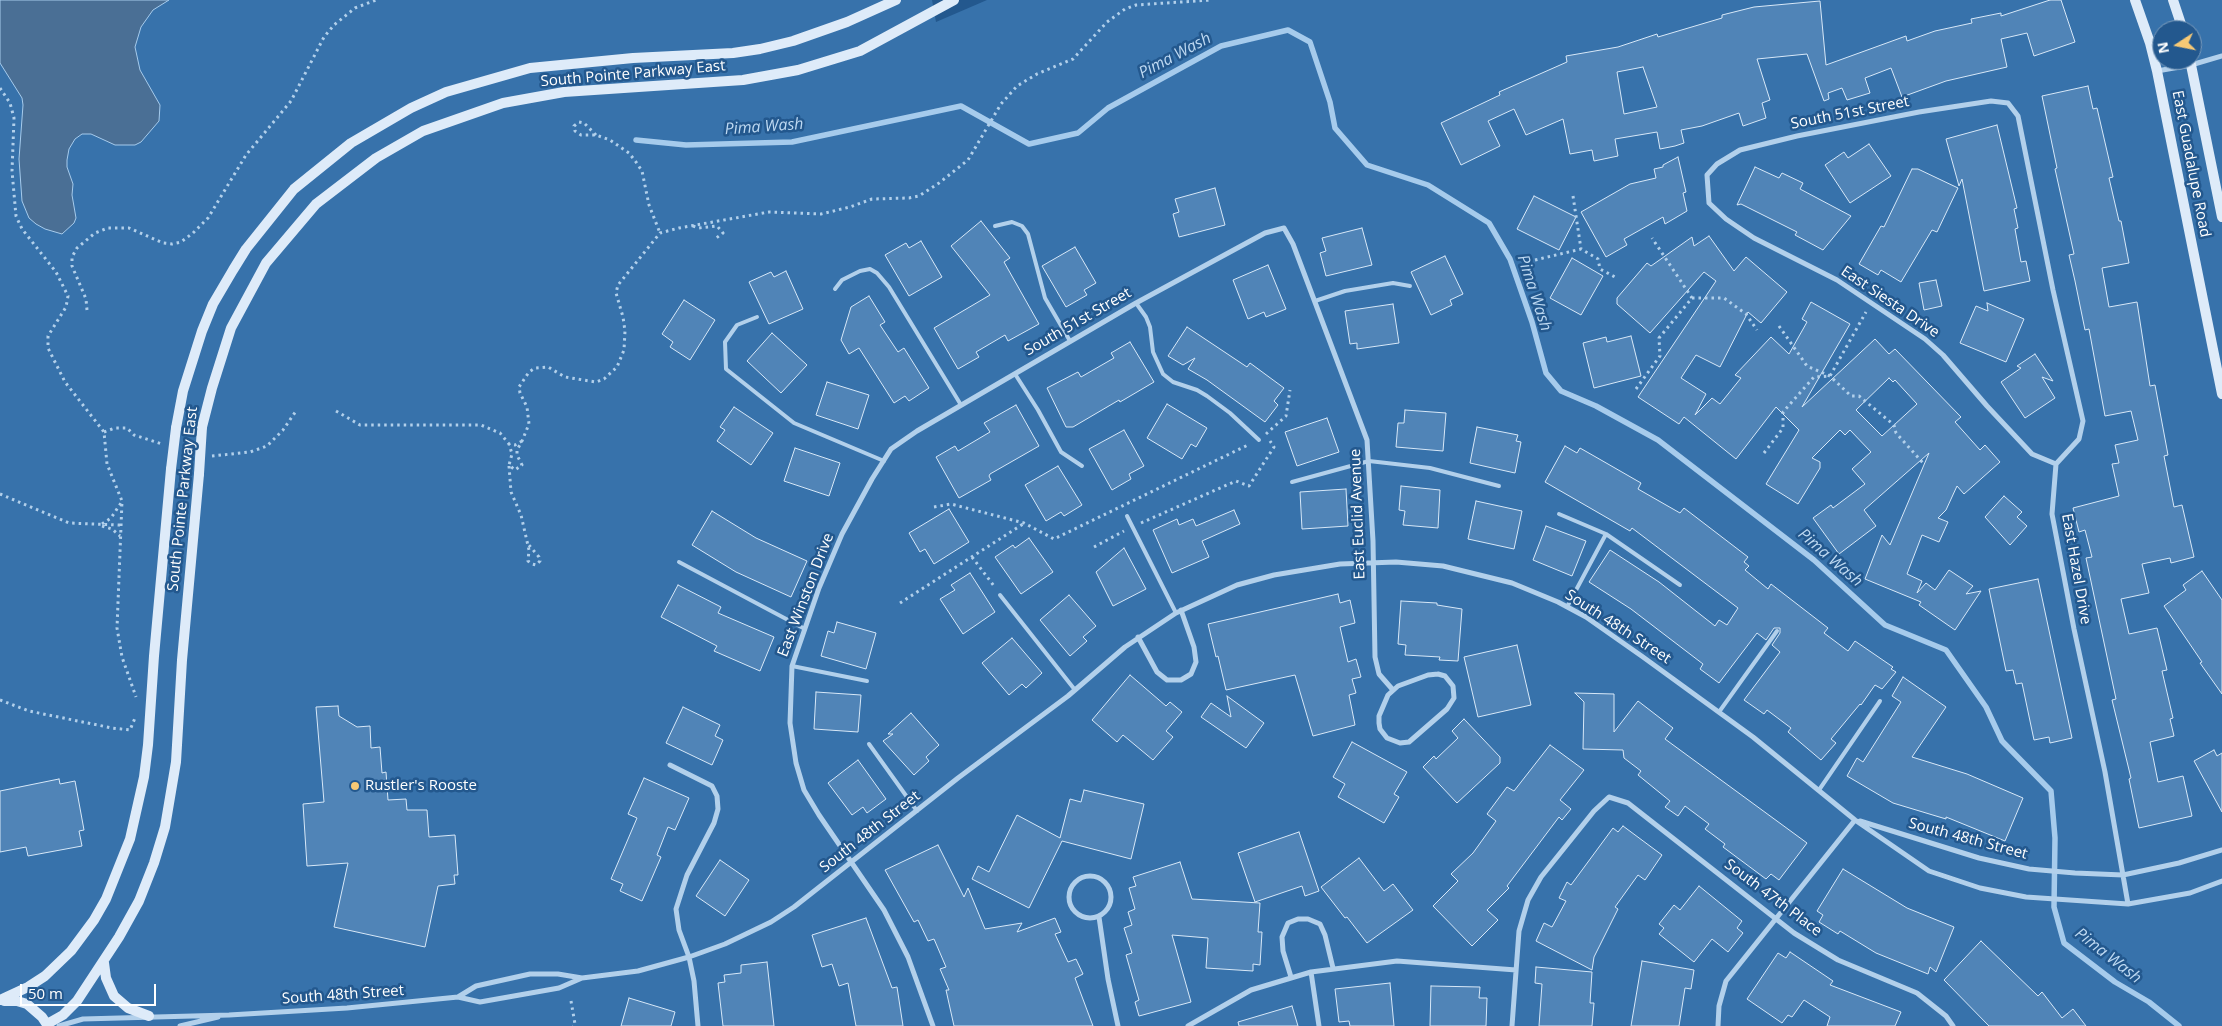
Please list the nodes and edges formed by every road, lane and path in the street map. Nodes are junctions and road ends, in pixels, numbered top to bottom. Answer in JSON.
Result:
{"nodes":[{"id":1,"x":376,"y":0,"type":"edge"},
{"id":2,"x":896,"y":0,"type":"edge"},
{"id":3,"x":954,"y":0,"type":"edge"},
{"id":4,"x":1211,"y":0,"type":"edge"},
{"id":5,"x":2135,"y":0,"type":"edge"},
{"id":6,"x":2173,"y":0,"type":"edge"},
{"id":7,"x":2180,"y":20,"type":"edge"},
{"id":8,"x":2222,"y":56,"type":"edge"},
{"id":9,"x":2202,"y":60,"type":"edge"},
{"id":10,"x":2161,"y":70,"type":"edge"},
{"id":11,"x":2192,"y":70,"type":"edge"},
{"id":12,"x":2157,"y":71,"type":"junction"},
{"id":13,"x":0,"y":88,"type":"edge"},
{"id":14,"x":596,"y":135,"type":"junction"},
{"id":15,"x":1707,"y":176,"type":"joint"},
{"id":16,"x":1574,"y":196,"type":"dead end"},
{"id":17,"x":2222,"y":217,"type":"edge"},
{"id":18,"x":692,"y":226,"type":"junction"},
{"id":19,"x":995,"y":226,"type":"dead end"},
{"id":20,"x":1284,"y":228,"type":"joint"},
{"id":21,"x":660,"y":233,"type":"junction"},
{"id":22,"x":1652,"y":238,"type":"dead end"},
{"id":23,"x":715,"y":239,"type":"dead end"},
{"id":24,"x":1581,"y":249,"type":"junction"},
{"id":25,"x":1535,"y":260,"type":"dead end"},
{"id":26,"x":1615,"y":277,"type":"dead end"},
{"id":27,"x":1410,"y":286,"type":"dead end"},
{"id":28,"x":835,"y":289,"type":"dead end"},
{"id":29,"x":1692,"y":298,"type":"junction"},
{"id":30,"x":1315,"y":301,"type":"junction"},
{"id":31,"x":1136,"y":303,"type":"junction"},
{"id":32,"x":1871,"y":303,"type":"junction"},
{"id":33,"x":87,"y":310,"type":"dead end"},
{"id":34,"x":757,"y":317,"type":"dead end"},
{"id":35,"x":1779,"y":326,"type":"dead end"},
{"id":36,"x":1757,"y":330,"type":"dead end"},
{"id":37,"x":1070,"y":341,"type":"junction"},
{"id":38,"x":1015,"y":374,"type":"junction"},
{"id":39,"x":1830,"y":376,"type":"junction"},
{"id":40,"x":1636,"y":389,"type":"dead end"},
{"id":41,"x":1290,"y":390,"type":"dead end"},
{"id":42,"x":2222,"y":394,"type":"edge"},
{"id":43,"x":961,"y":405,"type":"junction"},
{"id":44,"x":336,"y":411,"type":"dead end"},
{"id":45,"x":1265,"y":435,"type":"junction"},
{"id":46,"x":1259,"y":440,"type":"junction"},
{"id":47,"x":522,"y":441,"type":"junction"},
{"id":48,"x":509,"y":444,"type":"junction"},
{"id":49,"x":891,"y":449,"type":"joint"},
{"id":50,"x":1764,"y":453,"type":"dead end"},
{"id":51,"x":1369,"y":461,"type":"junction"},
{"id":52,"x":884,"y":462,"type":"junction"},
{"id":53,"x":1923,"y":463,"type":"dead end"},
{"id":54,"x":2056,"y":464,"type":"junction"},
{"id":55,"x":509,"y":466,"type":"junction"},
{"id":56,"x":1082,"y":466,"type":"dead end"},
{"id":57,"x":1292,"y":482,"type":"dead end"},
{"id":58,"x":1499,"y":486,"type":"dead end"},
{"id":59,"x":0,"y":494,"type":"edge"},
{"id":60,"x":122,"y":501,"type":"junction"},
{"id":61,"x":934,"y":507,"type":"dead end"},
{"id":62,"x":1559,"y":514,"type":"dead end"},
{"id":63,"x":1127,"y":516,"type":"dead end"},
{"id":64,"x":1024,"y":523,"type":"junction"},
{"id":65,"x":99,"y":525,"type":"junction"},
{"id":66,"x":120,"y":525,"type":"junction"},
{"id":67,"x":1132,"y":526,"type":"junction"},
{"id":68,"x":1606,"y":534,"type":"junction"},
{"id":69,"x":120,"y":536,"type":"junction"},
{"id":70,"x":528,"y":544,"type":"junction"},
{"id":71,"x":1094,"y":547,"type":"dead end"},
{"id":72,"x":972,"y":557,"type":"junction"},
{"id":73,"x":679,"y":562,"type":"dead end"},
{"id":74,"x":1373,"y":564,"type":"junction"},
{"id":75,"x":1680,"y":585,"type":"dead end"},
{"id":76,"x":1000,"y":595,"type":"joint"},
{"id":77,"x":900,"y":603,"type":"dead end"},
{"id":78,"x":1567,"y":607,"type":"junction"},
{"id":79,"x":1178,"y":612,"type":"junction"},
{"id":80,"x":805,"y":629,"type":"junction"},
{"id":81,"x":1777,"y":630,"type":"dead end"},
{"id":82,"x":1138,"y":638,"type":"junction"},
{"id":83,"x":792,"y":666,"type":"junction"},
{"id":84,"x":866,"y":681,"type":"dead end"},
{"id":85,"x":1075,"y":690,"type":"junction"},
{"id":86,"x":1393,"y":690,"type":"junction"},
{"id":87,"x":0,"y":700,"type":"edge"},
{"id":88,"x":1880,"y":701,"type":"dead end"},
{"id":89,"x":136,"y":702,"type":"dead end"},
{"id":90,"x":1719,"y":712,"type":"junction"},
{"id":91,"x":135,"y":713,"type":"dead end"},
{"id":92,"x":869,"y":744,"type":"dead end"},
{"id":93,"x":670,"y":765,"type":"dead end"},
{"id":94,"x":1819,"y":790,"type":"junction"},
{"id":95,"x":917,"y":811,"type":"junction"},
{"id":96,"x":1855,"y":820,"type":"junction"},
{"id":97,"x":2222,"y":850,"type":"edge"},
{"id":98,"x":852,"y":863,"type":"junction"},
{"id":99,"x":2123,"y":875,"type":"junction"},
{"id":100,"x":2222,"y":881,"type":"edge"},
{"id":101,"x":2128,"y":904,"type":"junction"},
{"id":102,"x":1099,"y":916,"type":"junction"},
{"id":103,"x":1776,"y":918,"type":"junction"},
{"id":104,"x":689,"y":957,"type":"junction"},
{"id":105,"x":104,"y":963,"type":"junction"},
{"id":106,"x":1333,"y":968,"type":"junction"},
{"id":107,"x":1516,"y":970,"type":"junction"},
{"id":108,"x":1311,"y":972,"type":"junction"},
{"id":109,"x":1291,"y":977,"type":"junction"},
{"id":110,"x":582,"y":978,"type":"junction"},
{"id":111,"x":458,"y":997,"type":"junction"},
{"id":112,"x":0,"y":1001,"type":"edge"},
{"id":113,"x":571,"y":1002,"type":"dead end"},
{"id":114,"x":230,"y":1015,"type":"junction"},
{"id":115,"x":149,"y":1016,"type":"junction"},
{"id":116,"x":48,"y":1025,"type":"edge"},
{"id":117,"x":59,"y":1026,"type":"edge"},
{"id":118,"x":180,"y":1026,"type":"edge"},
{"id":119,"x":573,"y":1026,"type":"edge"},
{"id":120,"x":698,"y":1026,"type":"edge"},
{"id":121,"x":933,"y":1026,"type":"edge"},
{"id":122,"x":1118,"y":1026,"type":"edge"},
{"id":123,"x":1188,"y":1026,"type":"edge"},
{"id":124,"x":1319,"y":1026,"type":"edge"},
{"id":125,"x":1512,"y":1026,"type":"edge"},
{"id":126,"x":1718,"y":1026,"type":"edge"},
{"id":127,"x":1953,"y":1026,"type":"edge"}],
"edges":[{"from":1,"to":33,"type":"path"},
{"from":2,"to":112,"type":"main road","name":"South Pointe Parkway East","bridge":true},
{"from":3,"to":105,"type":"main road","name":"South Pointe Parkway East","bridge":true},
{"from":4,"to":18,"type":"path"},
{"from":5,"to":12,"type":"main road","name":"East Guadalupe Road"},
{"from":6,"to":7,"type":"main road"},
{"from":8,"to":9,"type":"street"},
{"from":10,"to":12,"type":"street"},
{"from":11,"to":17,"type":"main road","name":"East Guadalupe Road"},
{"from":12,"to":42,"type":"main road","name":"East Guadalupe Road"},
{"from":13,"to":60,"type":"path"},
{"from":14,"to":14,"type":"path"},
{"from":14,"to":21,"type":"path"},
{"from":15,"to":32,"type":"street","name":"East Siesta Drive"},
{"from":15,"to":54,"type":"street","name":"South 51st Street"},
{"from":16,"to":24,"type":"path"},
{"from":18,"to":21,"type":"path"},
{"from":18,"to":23,"type":"path"},
{"from":19,"to":37,"type":"lane"},
{"from":20,"to":30,"type":"street","name":"East Euclid Avenue"},
{"from":20,"to":31,"type":"street","name":"South 51st Street"},
{"from":21,"to":47,"type":"path"},
{"from":22,"to":29,"type":"path"},
{"from":24,"to":25,"type":"path"},
{"from":24,"to":26,"type":"path"},
{"from":27,"to":30,"type":"lane"},
{"from":28,"to":43,"type":"lane"},
{"from":29,"to":36,"type":"path"},
{"from":29,"to":40,"type":"path"},
{"from":30,"to":51,"type":"street","name":"East Euclid Avenue"},
{"from":31,"to":37,"type":"street","name":"South 51st Street"},
{"from":31,"to":46,"type":"lane"},
{"from":32,"to":39,"type":"path"},
{"from":32,"to":54,"type":"street","name":"East Siesta Drive"},
{"from":34,"to":52,"type":"lane"},
{"from":35,"to":39,"type":"path"},
{"from":37,"to":38,"type":"street","name":"South 51st Street"},
{"from":38,"to":43,"type":"street","name":"South 51st Street"},
{"from":38,"to":56,"type":"lane"},
{"from":39,"to":50,"type":"path"},
{"from":39,"to":53,"type":"path"},
{"from":41,"to":45,"type":"path"},
{"from":43,"to":49,"type":"street","name":"South 51st Street"},
{"from":44,"to":48,"type":"path"},
{"from":45,"to":46,"type":"path"},
{"from":45,"to":67,"type":"path"},
{"from":46,"to":64,"type":"path"},
{"from":47,"to":48,"type":"path"},
{"from":47,"to":55,"type":"path"},
{"from":48,"to":55,"type":"path"},
{"from":49,"to":52,"type":"street","name":"East Winston Drive"},
{"from":51,"to":57,"type":"lane"},
{"from":51,"to":58,"type":"lane"},
{"from":51,"to":74,"type":"street","name":"East Euclid Avenue"},
{"from":52,"to":80,"type":"street","name":"East Winston Drive"},
{"from":54,"to":99,"type":"street","name":"East Hazel Drive"},
{"from":55,"to":70,"type":"path"},
{"from":59,"to":65,"type":"path"},
{"from":60,"to":65,"type":"path"},
{"from":60,"to":66,"type":"path"},
{"from":61,"to":64,"type":"path"},
{"from":62,"to":68,"type":"lane"},
{"from":63,"to":67,"type":"lane"},
{"from":64,"to":72,"type":"path"},
{"from":65,"to":66,"type":"path"},
{"from":65,"to":69,"type":"path"},
{"from":66,"to":69,"type":"path"},
{"from":67,"to":71,"type":"path"},
{"from":67,"to":79,"type":"lane"},
{"from":68,"to":75,"type":"lane"},
{"from":68,"to":78,"type":"lane"},
{"from":69,"to":89,"type":"path"},
{"from":70,"to":70,"type":"path"},
{"from":72,"to":76,"type":"path"},
{"from":72,"to":77,"type":"path"},
{"from":73,"to":80,"type":"lane"},
{"from":74,"to":78,"type":"street","name":"South 48th Street"},
{"from":74,"to":79,"type":"street","name":"South 48th Street"},
{"from":74,"to":86,"type":"street","name":"East Euclid Avenue"},
{"from":76,"to":85,"type":"lane"},
{"from":78,"to":90,"type":"street","name":"South 48th Street"},
{"from":79,"to":82,"type":"street","name":"South 48th Street"},
{"from":79,"to":82,"type":"street"},
{"from":80,"to":83,"type":"street","name":"East Winston Drive"},
{"from":81,"to":90,"type":"lane"},
{"from":82,"to":85,"type":"street","name":"South 48th Street"},
{"from":83,"to":84,"type":"lane"},
{"from":83,"to":98,"type":"street","name":"East Winston Drive"},
{"from":85,"to":95,"type":"street","name":"South 48th Street"},
{"from":86,"to":86,"type":"street"},
{"from":87,"to":91,"type":"path"},
{"from":88,"to":94,"type":"lane"},
{"from":90,"to":94,"type":"street","name":"South 48th Street"},
{"from":92,"to":95,"type":"lane"},
{"from":93,"to":104,"type":"street"},
{"from":94,"to":96,"type":"street","name":"South 48th Street"},
{"from":95,"to":98,"type":"street","name":"South 48th Street"},
{"from":96,"to":99,"type":"street","name":"South 48th Street"},
{"from":96,"to":101,"type":"street","name":"South 48th Street"},
{"from":96,"to":103,"type":"street"},
{"from":97,"to":99,"type":"street","name":"South 48th Street"},
{"from":98,"to":104,"type":"street","name":"South 48th Street"},
{"from":98,"to":121,"type":"street","name":"East Winston Drive"},
{"from":99,"to":101,"type":"street","name":"East Hazel Drive"},
{"from":100,"to":101,"type":"street","name":"South 48th Street"},
{"from":102,"to":102,"type":"street"},
{"from":102,"to":122,"type":"street"},
{"from":103,"to":107,"type":"street","name":"South 47th Place"},
{"from":103,"to":126,"type":"street"},
{"from":103,"to":127,"type":"street","name":"South 47th Place"},
{"from":104,"to":110,"type":"street","name":"South 48th Street"},
{"from":104,"to":120,"type":"street"},
{"from":105,"to":115,"type":"main road"},
{"from":105,"to":116,"type":"main road","name":"South Pointe Parkway East"},
{"from":106,"to":107,"type":"street"},
{"from":106,"to":108,"type":"street"},
{"from":106,"to":109,"type":"street"},
{"from":107,"to":125,"type":"street"},
{"from":108,"to":109,"type":"street"},
{"from":108,"to":124,"type":"street"},
{"from":109,"to":123,"type":"street"},
{"from":110,"to":111,"type":"street","name":"South 48th Street"},
{"from":110,"to":111,"type":"street","name":"South 48th Street"},
{"from":111,"to":114,"type":"street","name":"South 48th Street"},
{"from":112,"to":116,"type":"main road"},
{"from":113,"to":119,"type":"path"},
{"from":114,"to":115,"type":"street","name":"South 48th Street"},
{"from":114,"to":118,"type":"street","name":"South 48th Street"},
{"from":115,"to":117,"type":"street","name":"South 48th Street"}]}
